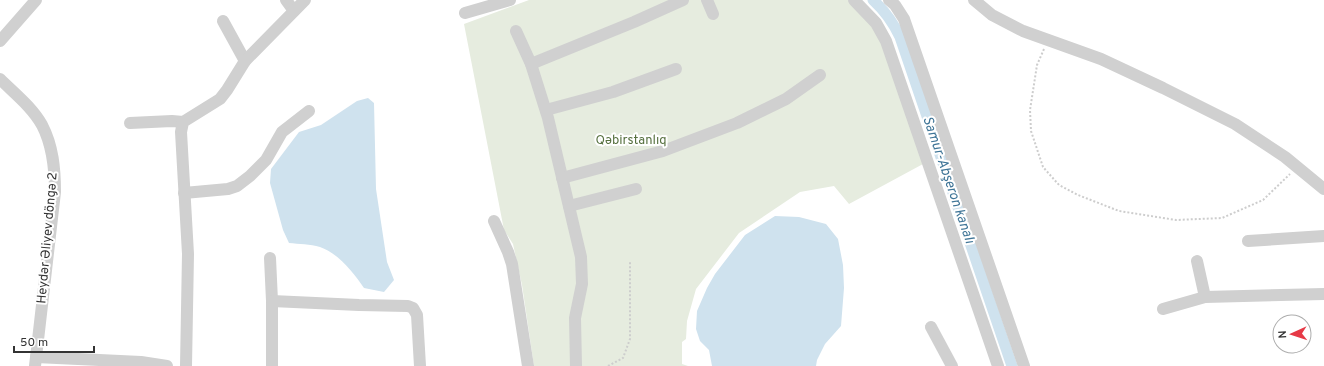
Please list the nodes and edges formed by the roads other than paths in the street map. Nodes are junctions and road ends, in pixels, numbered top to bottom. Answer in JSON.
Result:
{"nodes":[{"id":1,"x":36,"y":0,"type":"edge"},
{"id":2,"x":286,"y":0,"type":"edge"},
{"id":3,"x":305,"y":0,"type":"edge"},
{"id":4,"x":510,"y":0,"type":"edge"},
{"id":5,"x":683,"y":0,"type":"edge"},
{"id":6,"x":708,"y":0,"type":"edge"},
{"id":7,"x":854,"y":0,"type":"edge"},
{"id":8,"x":889,"y":0,"type":"edge"},
{"id":9,"x":974,"y":0,"type":"edge"},
{"id":10,"x":294,"y":11,"type":"junction"},
{"id":11,"x":465,"y":12,"type":"dead end"},
{"id":12,"x":713,"y":14,"type":"dead end"},
{"id":13,"x":223,"y":21,"type":"dead end"},
{"id":14,"x":516,"y":31,"type":"dead end"},
{"id":15,"x":0,"y":41,"type":"edge"},
{"id":16,"x":245,"y":61,"type":"junction"},
{"id":17,"x":531,"y":64,"type":"junction"},
{"id":18,"x":676,"y":69,"type":"dead end"},
{"id":19,"x":820,"y":75,"type":"dead end"},
{"id":20,"x":0,"y":79,"type":"edge"},
{"id":21,"x":546,"y":110,"type":"junction"},
{"id":22,"x":309,"y":111,"type":"dead end"},
{"id":23,"x":183,"y":122,"type":"junction"},
{"id":24,"x":130,"y":124,"type":"dead end"},
{"id":25,"x":562,"y":178,"type":"junction"},
{"id":26,"x":636,"y":189,"type":"dead end"},
{"id":27,"x":1324,"y":189,"type":"edge"},
{"id":28,"x":184,"y":193,"type":"junction"},
{"id":29,"x":568,"y":206,"type":"junction"},
{"id":30,"x":494,"y":221,"type":"dead end"},
{"id":31,"x":1324,"y":236,"type":"edge"},
{"id":32,"x":1248,"y":241,"type":"dead end"},
{"id":33,"x":270,"y":258,"type":"dead end"},
{"id":34,"x":1197,"y":261,"type":"dead end"},
{"id":35,"x":1324,"y":294,"type":"edge"},
{"id":36,"x":1205,"y":297,"type":"junction"},
{"id":37,"x":272,"y":301,"type":"junction"},
{"id":38,"x":1163,"y":310,"type":"dead end"},
{"id":39,"x":931,"y":327,"type":"dead end"},
{"id":40,"x":36,"y":362,"type":"edge"},
{"id":41,"x":167,"y":366,"type":"edge"},
{"id":42,"x":186,"y":366,"type":"edge"},
{"id":43,"x":272,"y":366,"type":"edge"},
{"id":44,"x":420,"y":366,"type":"edge"},
{"id":45,"x":528,"y":366,"type":"edge"},
{"id":46,"x":576,"y":366,"type":"edge"},
{"id":47,"x":952,"y":366,"type":"edge"},
{"id":48,"x":998,"y":366,"type":"edge"},
{"id":49,"x":1024,"y":366,"type":"edge"}],
"edges":[{"from":1,"to":15,"type":"street"},
{"from":2,"to":10,"type":"street"},
{"from":3,"to":10,"type":"street"},
{"from":4,"to":11,"type":"street"},
{"from":5,"to":17,"type":"street"},
{"from":6,"to":12,"type":"street"},
{"from":7,"to":48,"type":"street"},
{"from":8,"to":49,"type":"street"},
{"from":9,"to":27,"type":"street"},
{"from":10,"to":16,"type":"street"},
{"from":13,"to":16,"type":"street"},
{"from":14,"to":17,"type":"street"},
{"from":16,"to":23,"type":"street"},
{"from":17,"to":21,"type":"street"},
{"from":18,"to":21,"type":"street"},
{"from":19,"to":25,"type":"street"},
{"from":20,"to":40,"type":"street","name":"Heydər Əliyev döngə 2"},
{"from":21,"to":25,"type":"street"},
{"from":22,"to":28,"type":"street"},
{"from":23,"to":24,"type":"street"},
{"from":23,"to":28,"type":"street"},
{"from":25,"to":29,"type":"street"},
{"from":26,"to":29,"type":"street"},
{"from":28,"to":42,"type":"street"},
{"from":29,"to":46,"type":"street"},
{"from":30,"to":45,"type":"street"},
{"from":31,"to":32,"type":"street"},
{"from":33,"to":37,"type":"street"},
{"from":34,"to":36,"type":"street"},
{"from":35,"to":36,"type":"street"},
{"from":36,"to":38,"type":"street"},
{"from":37,"to":43,"type":"street"},
{"from":37,"to":44,"type":"street"},
{"from":39,"to":47,"type":"street"},
{"from":40,"to":41,"type":"street"}]}
